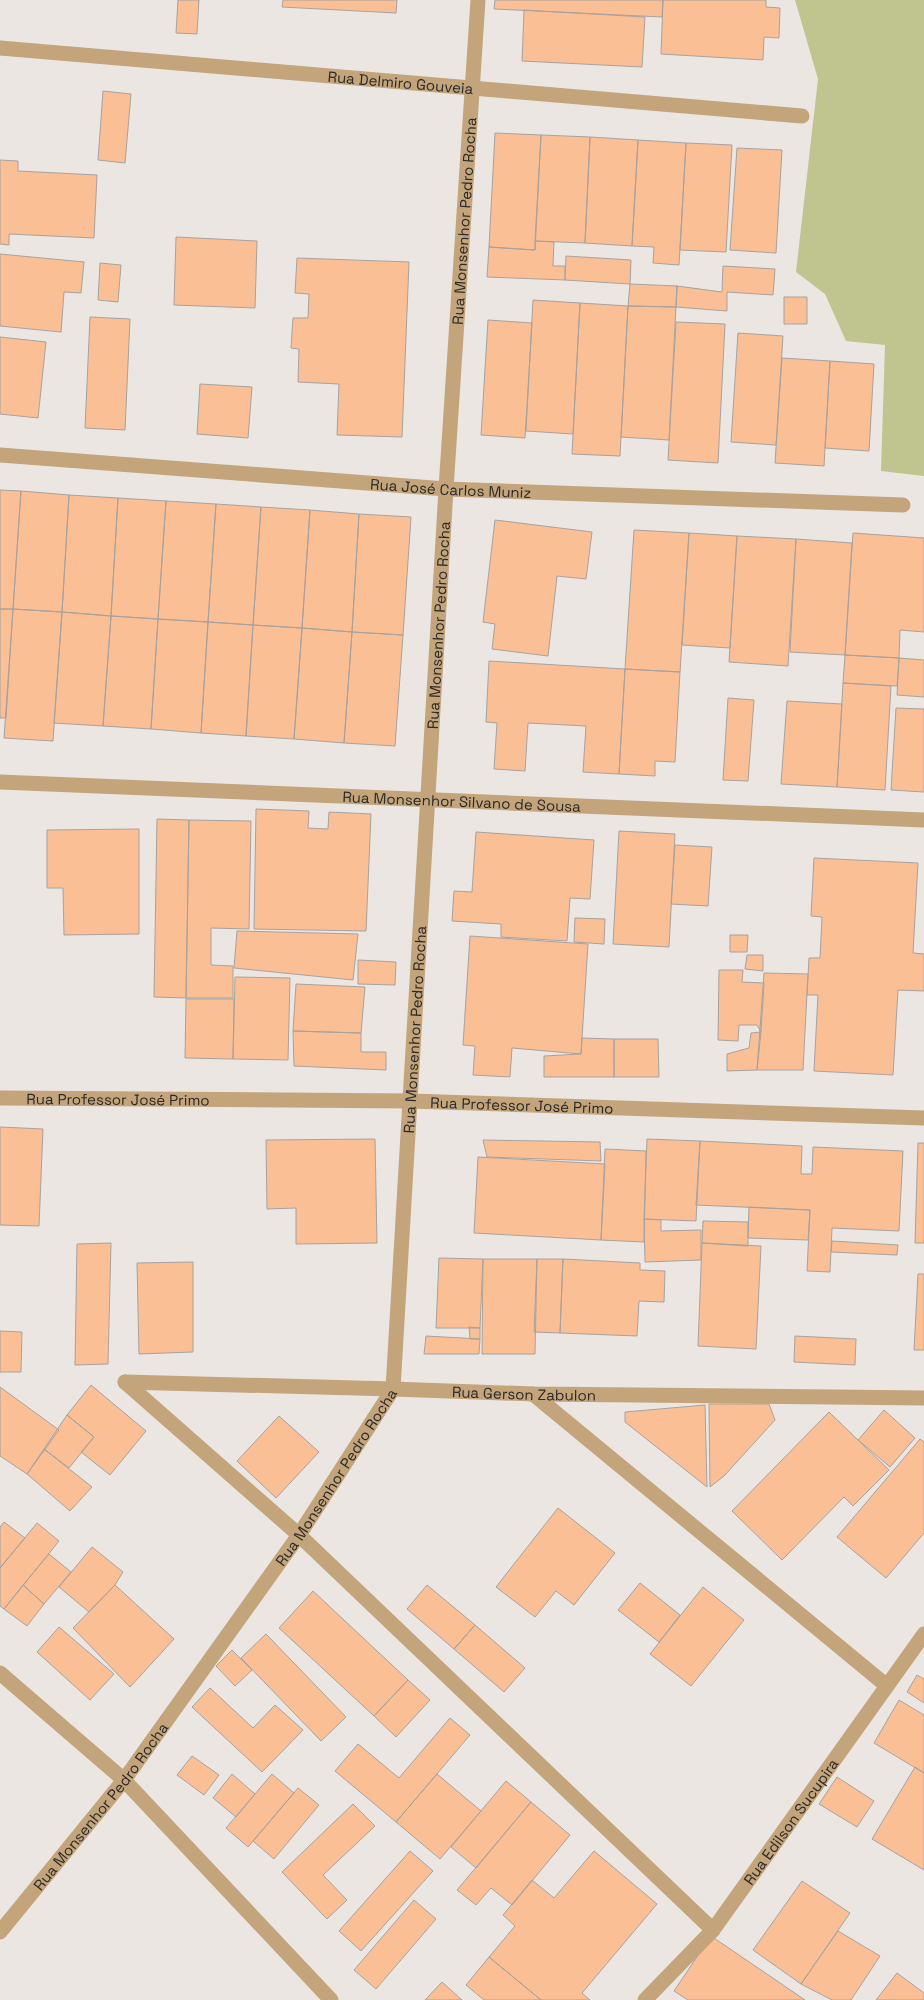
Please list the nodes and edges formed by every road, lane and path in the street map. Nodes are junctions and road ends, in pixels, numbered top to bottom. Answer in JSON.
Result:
{"nodes":[{"id":1,"x":478,"y":0,"type":"edge"},
{"id":2,"x":0,"y":48,"type":"edge"},
{"id":3,"x":473,"y":89,"type":"junction"},
{"id":4,"x":802,"y":116,"type":"dead end"},
{"id":5,"x":0,"y":456,"type":"edge"},
{"id":6,"x":446,"y":489,"type":"junction"},
{"id":7,"x":904,"y":505,"type":"dead end"},
{"id":8,"x":0,"y":782,"type":"edge"},
{"id":9,"x":429,"y":800,"type":"junction"},
{"id":10,"x":924,"y":820,"type":"edge"},
{"id":11,"x":0,"y":1098,"type":"edge"},
{"id":12,"x":411,"y":1101,"type":"junction"},
{"id":13,"x":924,"y":1118,"type":"edge"},
{"id":14,"x":393,"y":1389,"type":"junction"},
{"id":15,"x":533,"y":1394,"type":"junction"},
{"id":16,"x":924,"y":1398,"type":"edge"},
{"id":17,"x":298,"y":1535,"type":"junction"},
{"id":18,"x":924,"y":1634,"type":"edge"},
{"id":19,"x":0,"y":1673,"type":"edge"},
{"id":20,"x":887,"y":1686,"type":"junction"},
{"id":21,"x":124,"y":1780,"type":"junction"},
{"id":22,"x":713,"y":1930,"type":"junction"},
{"id":23,"x":0,"y":1932,"type":"edge"},
{"id":24,"x":331,"y":2000,"type":"edge"},
{"id":25,"x":645,"y":2000,"type":"edge"}],
"edges":[{"from":1,"to":3,"type":"street","name":"Rua Monsenhor Pedro Rocha"},
{"from":2,"to":3,"type":"street","name":"Rua Delmiro Gouveia"},
{"from":3,"to":4,"type":"street","name":"Rua Delmiro Gouveia"},
{"from":3,"to":6,"type":"street","name":"Rua Monsenhor Pedro Rocha"},
{"from":5,"to":6,"type":"street","name":"Rua José Carlos Muniz"},
{"from":6,"to":7,"type":"street","name":"Rua José Carlos Muniz"},
{"from":6,"to":9,"type":"street","name":"Rua Monsenhor Pedro Rocha"},
{"from":8,"to":9,"type":"street","name":"Rua Monsenhor Silvano de Sousa"},
{"from":9,"to":10,"type":"street","name":"Rua Monsenhor Silvano de Sousa"},
{"from":9,"to":12,"type":"street","name":"Rua Monsenhor Pedro Rocha"},
{"from":11,"to":12,"type":"street","name":"Rua Professor José Primo"},
{"from":12,"to":13,"type":"street","name":"Rua Professor José Primo"},
{"from":12,"to":14,"type":"street","name":"Rua Monsenhor Pedro Rocha"},
{"from":14,"to":15,"type":"street","name":"Rua Gerson Zabulon"},
{"from":14,"to":17,"type":"street","name":"Rua Monsenhor Pedro Rocha"},
{"from":14,"to":17,"type":"street","name":"Rua Gerson Zabulon"},
{"from":15,"to":16,"type":"street","name":"Rua Gerson Zabulon"},
{"from":15,"to":20,"type":"street"},
{"from":17,"to":21,"type":"street","name":"Rua Monsenhor Pedro Rocha"},
{"from":17,"to":22,"type":"street"},
{"from":18,"to":20,"type":"street","name":"Rua Edilson Sucupira"},
{"from":19,"to":21,"type":"street"},
{"from":20,"to":22,"type":"street","name":"Rua Edilson Sucupira"},
{"from":21,"to":23,"type":"street","name":"Rua Monsenhor Pedro Rocha"},
{"from":21,"to":24,"type":"street"},
{"from":22,"to":25,"type":"street","name":"Rua Edilson Sucupira"}]}
